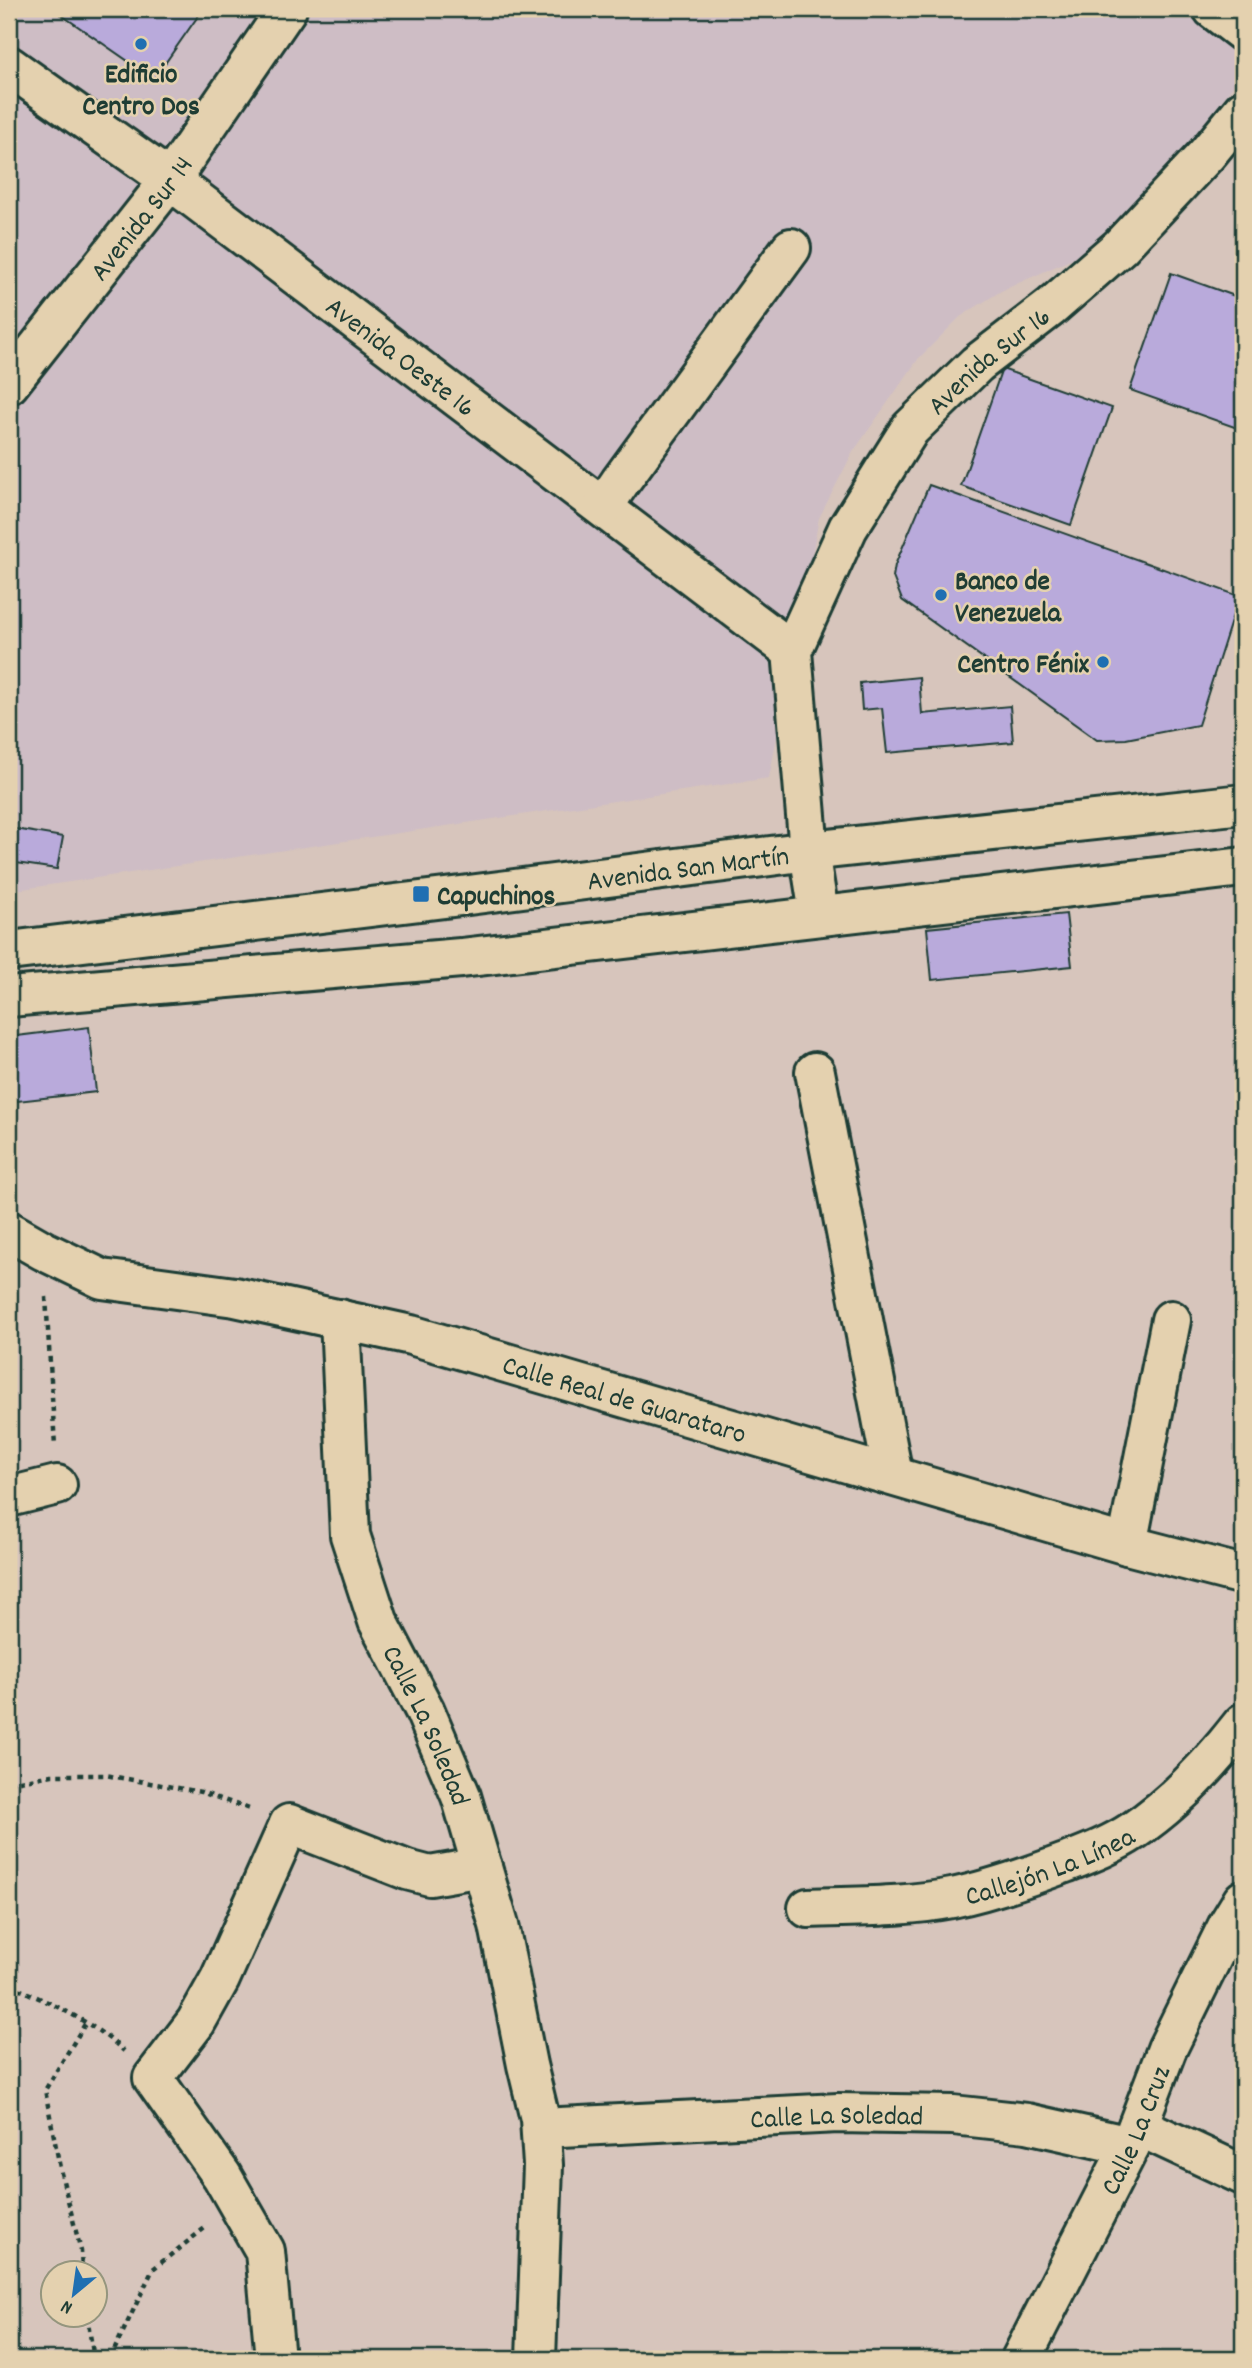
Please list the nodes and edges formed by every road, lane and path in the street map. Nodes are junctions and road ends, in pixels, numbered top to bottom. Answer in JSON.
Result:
{"nodes":[{"id":1,"x":287,"y":9,"type":"edge"},
{"id":2,"x":1213,"y":9,"type":"edge"},
{"id":3,"x":1243,"y":32,"type":"edge"},
{"id":4,"x":9,"y":66,"type":"edge"},
{"id":5,"x":1243,"y":110,"type":"edge"},
{"id":6,"x":170,"y":180,"type":"junction"},
{"id":7,"x":791,"y":248,"type":"dead end"},
{"id":8,"x":9,"y":384,"type":"edge"},
{"id":9,"x":603,"y":508,"type":"junction"},
{"id":10,"x":792,"y":651,"type":"junction"},
{"id":11,"x":1243,"y":804,"type":"edge"},
{"id":12,"x":809,"y":851,"type":"junction"},
{"id":13,"x":1243,"y":867,"type":"edge"},
{"id":14,"x":820,"y":914,"type":"junction"},
{"id":15,"x":9,"y":951,"type":"edge"},
{"id":16,"x":9,"y":997,"type":"edge"},
{"id":17,"x":815,"y":1072,"type":"dead end"},
{"id":18,"x":9,"y":1231,"type":"edge"},
{"id":19,"x":44,"y":1251,"type":"junction"},
{"id":20,"x":341,"y":1320,"type":"junction"},
{"id":21,"x":1171,"y":1320,"type":"dead end"},
{"id":22,"x":892,"y":1475,"type":"junction"},
{"id":23,"x":57,"y":1485,"type":"joint"},
{"id":24,"x":9,"y":1497,"type":"edge"},
{"id":25,"x":1127,"y":1545,"type":"junction"},
{"id":26,"x":1241,"y":1571,"type":"edge"},
{"id":27,"x":1243,"y":1723,"type":"edge"},
{"id":28,"x":9,"y":1783,"type":"edge"},
{"id":29,"x":289,"y":1824,"type":"junction"},
{"id":30,"x":482,"y":1867,"type":"junction"},
{"id":31,"x":1243,"y":1900,"type":"edge"},
{"id":32,"x":808,"y":1908,"type":"dead end"},
{"id":33,"x":9,"y":1985,"type":"edge"},
{"id":34,"x":85,"y":2024,"type":"junction"},
{"id":35,"x":153,"y":2078,"type":"junction"},
{"id":36,"x":541,"y":2128,"type":"junction"},
{"id":37,"x":1134,"y":2136,"type":"junction"},
{"id":38,"x":1243,"y":2175,"type":"edge"},
{"id":39,"x":237,"y":2202,"type":"junction"},
{"id":40,"x":81,"y":2260,"type":"edge"},
{"id":41,"x":89,"y":2330,"type":"edge"},
{"id":42,"x":94,"y":2359,"type":"edge"},
{"id":43,"x":110,"y":2359,"type":"edge"},
{"id":44,"x":275,"y":2359,"type":"edge"},
{"id":45,"x":536,"y":2359,"type":"edge"},
{"id":46,"x":1021,"y":2359,"type":"edge"}],
"edges":[{"from":1,"to":6,"type":"street","name":"Avenida Sur 14"},
{"from":2,"to":3,"type":"street"},
{"from":4,"to":6,"type":"street","name":"Avenida Oeste 16"},
{"from":5,"to":10,"type":"street","name":"Avenida Sur 16"},
{"from":6,"to":8,"type":"street","name":"Avenida Sur 14"},
{"from":6,"to":9,"type":"street","name":"Avenida Oeste 16"},
{"from":7,"to":9,"type":"street"},
{"from":9,"to":10,"type":"street","name":"Avenida Oeste 16"},
{"from":10,"to":12,"type":"street"},
{"from":11,"to":12,"type":"street","name":"Avenida San Martín"},
{"from":12,"to":14,"type":"street"},
{"from":12,"to":15,"type":"street","name":"Avenida San Martín"},
{"from":13,"to":14,"type":"street"},
{"from":14,"to":16,"type":"street"},
{"from":17,"to":22,"type":"street"},
{"from":18,"to":19,"type":"street","name":"Calle Real de Guarataro"},
{"from":19,"to":20,"type":"street","name":"Calle Real de Guarataro"},
{"from":19,"to":23,"type":"path"},
{"from":20,"to":22,"type":"street","name":"Calle Real de Guarataro"},
{"from":20,"to":30,"type":"street","name":"Calle La Soledad"},
{"from":21,"to":25,"type":"street"},
{"from":22,"to":25,"type":"street","name":"Calle Real de Guarataro"},
{"from":23,"to":24,"type":"street"},
{"from":25,"to":26,"type":"street","name":"Calle Real de Guarataro"},
{"from":27,"to":32,"type":"street","name":"Callejón La Línea"},
{"from":28,"to":29,"type":"path"},
{"from":29,"to":30,"type":"street"},
{"from":29,"to":35,"type":"street"},
{"from":30,"to":36,"type":"street","name":"Calle La Soledad"},
{"from":31,"to":37,"type":"street","name":"Calle La Cruz"},
{"from":33,"to":34,"type":"path"},
{"from":34,"to":35,"type":"path"},
{"from":34,"to":40,"type":"path"},
{"from":35,"to":39,"type":"street"},
{"from":36,"to":37,"type":"street","name":"Calle La Soledad"},
{"from":36,"to":45,"type":"street","name":"Calle La Soledad"},
{"from":37,"to":38,"type":"street","name":"Calle La Soledad"},
{"from":37,"to":46,"type":"street","name":"Calle La Cruz"},
{"from":39,"to":43,"type":"path"},
{"from":39,"to":44,"type":"street"},
{"from":41,"to":42,"type":"path"}]}
